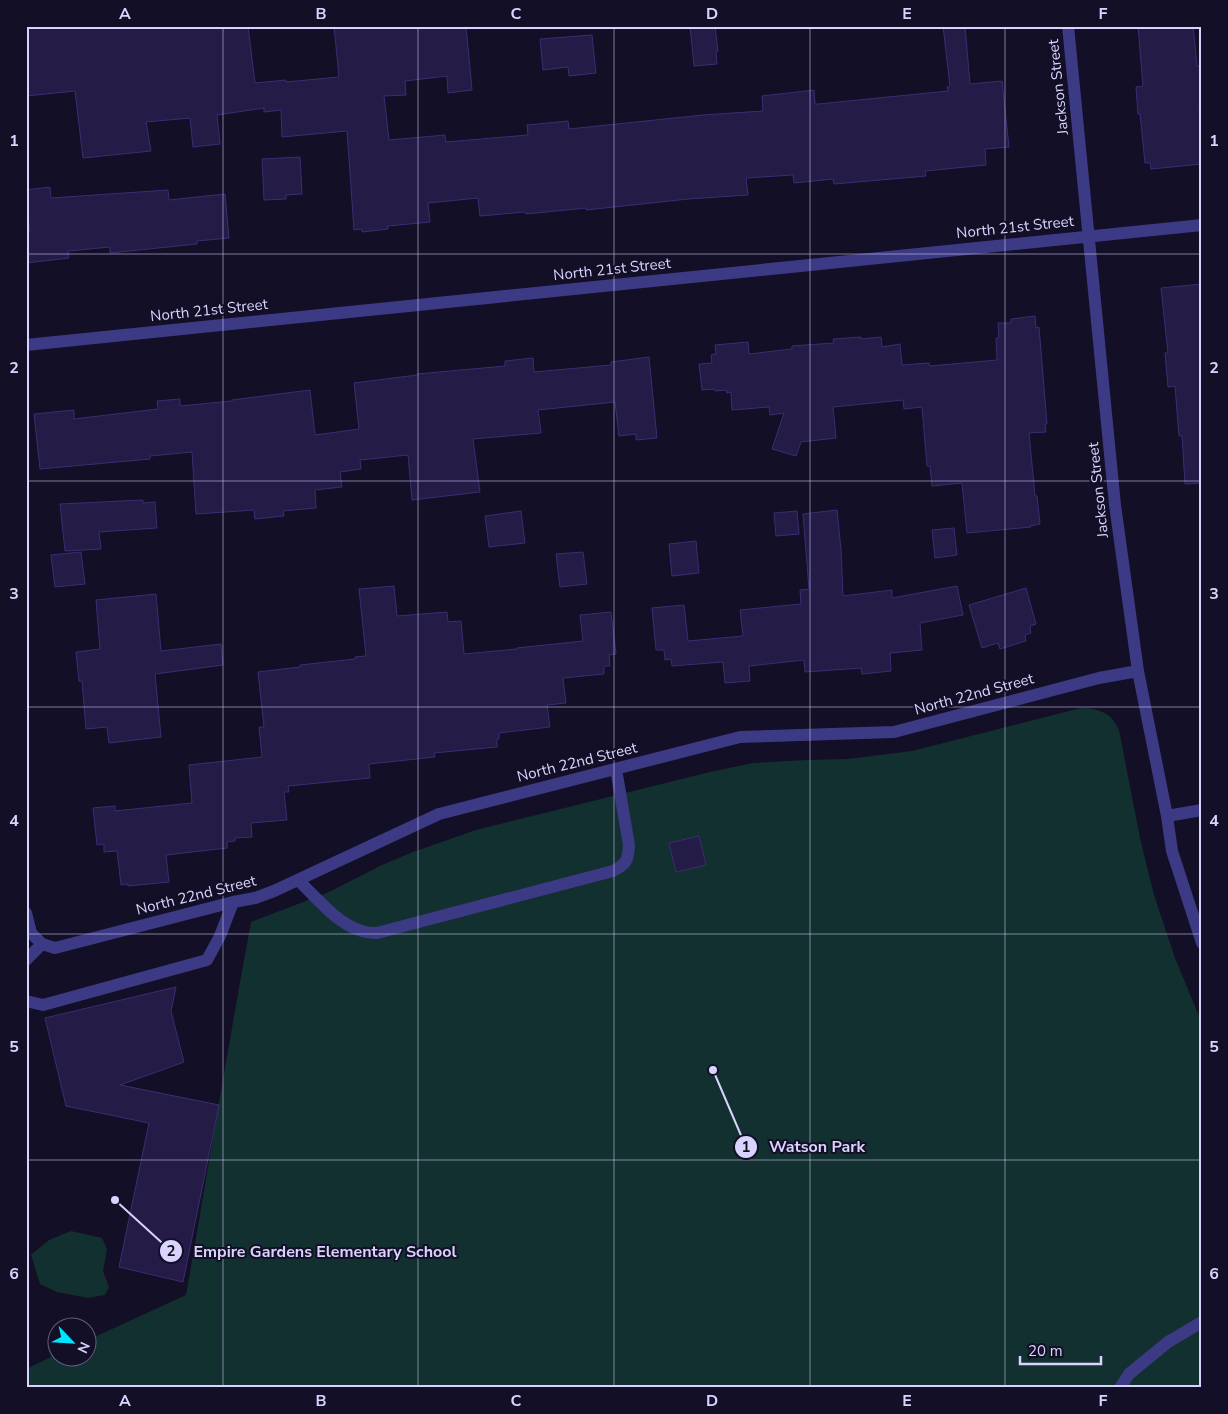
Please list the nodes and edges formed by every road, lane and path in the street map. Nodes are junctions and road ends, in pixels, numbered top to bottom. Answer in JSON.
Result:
{"nodes":[{"id":1,"x":1068,"y":26,"type":"edge"},
{"id":2,"x":1202,"y":225,"type":"edge"},
{"id":3,"x":1089,"y":236,"type":"junction"},
{"id":4,"x":26,"y":345,"type":"edge"},
{"id":5,"x":1138,"y":671,"type":"junction"},
{"id":6,"x":616,"y":768,"type":"junction"},
{"id":7,"x":1202,"y":810,"type":"edge"},
{"id":8,"x":1167,"y":816,"type":"junction"},
{"id":9,"x":298,"y":880,"type":"junction"},
{"id":10,"x":234,"y":902,"type":"junction"},
{"id":11,"x":26,"y":913,"type":"edge"},
{"id":12,"x":1202,"y":943,"type":"edge"},
{"id":13,"x":42,"y":944,"type":"junction"},
{"id":14,"x":26,"y":960,"type":"edge"},
{"id":15,"x":26,"y":1001,"type":"edge"},
{"id":16,"x":1202,"y":1322,"type":"edge"},
{"id":17,"x":1120,"y":1388,"type":"edge"}],
"edges":[{"from":1,"to":3,"type":"street","name":"Jackson Street"},
{"from":2,"to":3,"type":"street","name":"North 21st Street"},
{"from":3,"to":4,"type":"street","name":"North 21st Street"},
{"from":3,"to":5,"type":"street","name":"Jackson Street"},
{"from":5,"to":6,"type":"street","name":"North 22nd Street"},
{"from":5,"to":8,"type":"street","name":"Jackson Street"},
{"from":6,"to":9,"type":"street","name":"North 22nd Street"},
{"from":6,"to":9,"type":"street"},
{"from":7,"to":8,"type":"street"},
{"from":8,"to":12,"type":"street","name":"Jackson Street"},
{"from":9,"to":10,"type":"street","name":"North 22nd Street"},
{"from":10,"to":13,"type":"street","name":"North 22nd Street"},
{"from":10,"to":15,"type":"street"},
{"from":11,"to":13,"type":"street"},
{"from":13,"to":14,"type":"street"},
{"from":16,"to":17,"type":"street"}]}
